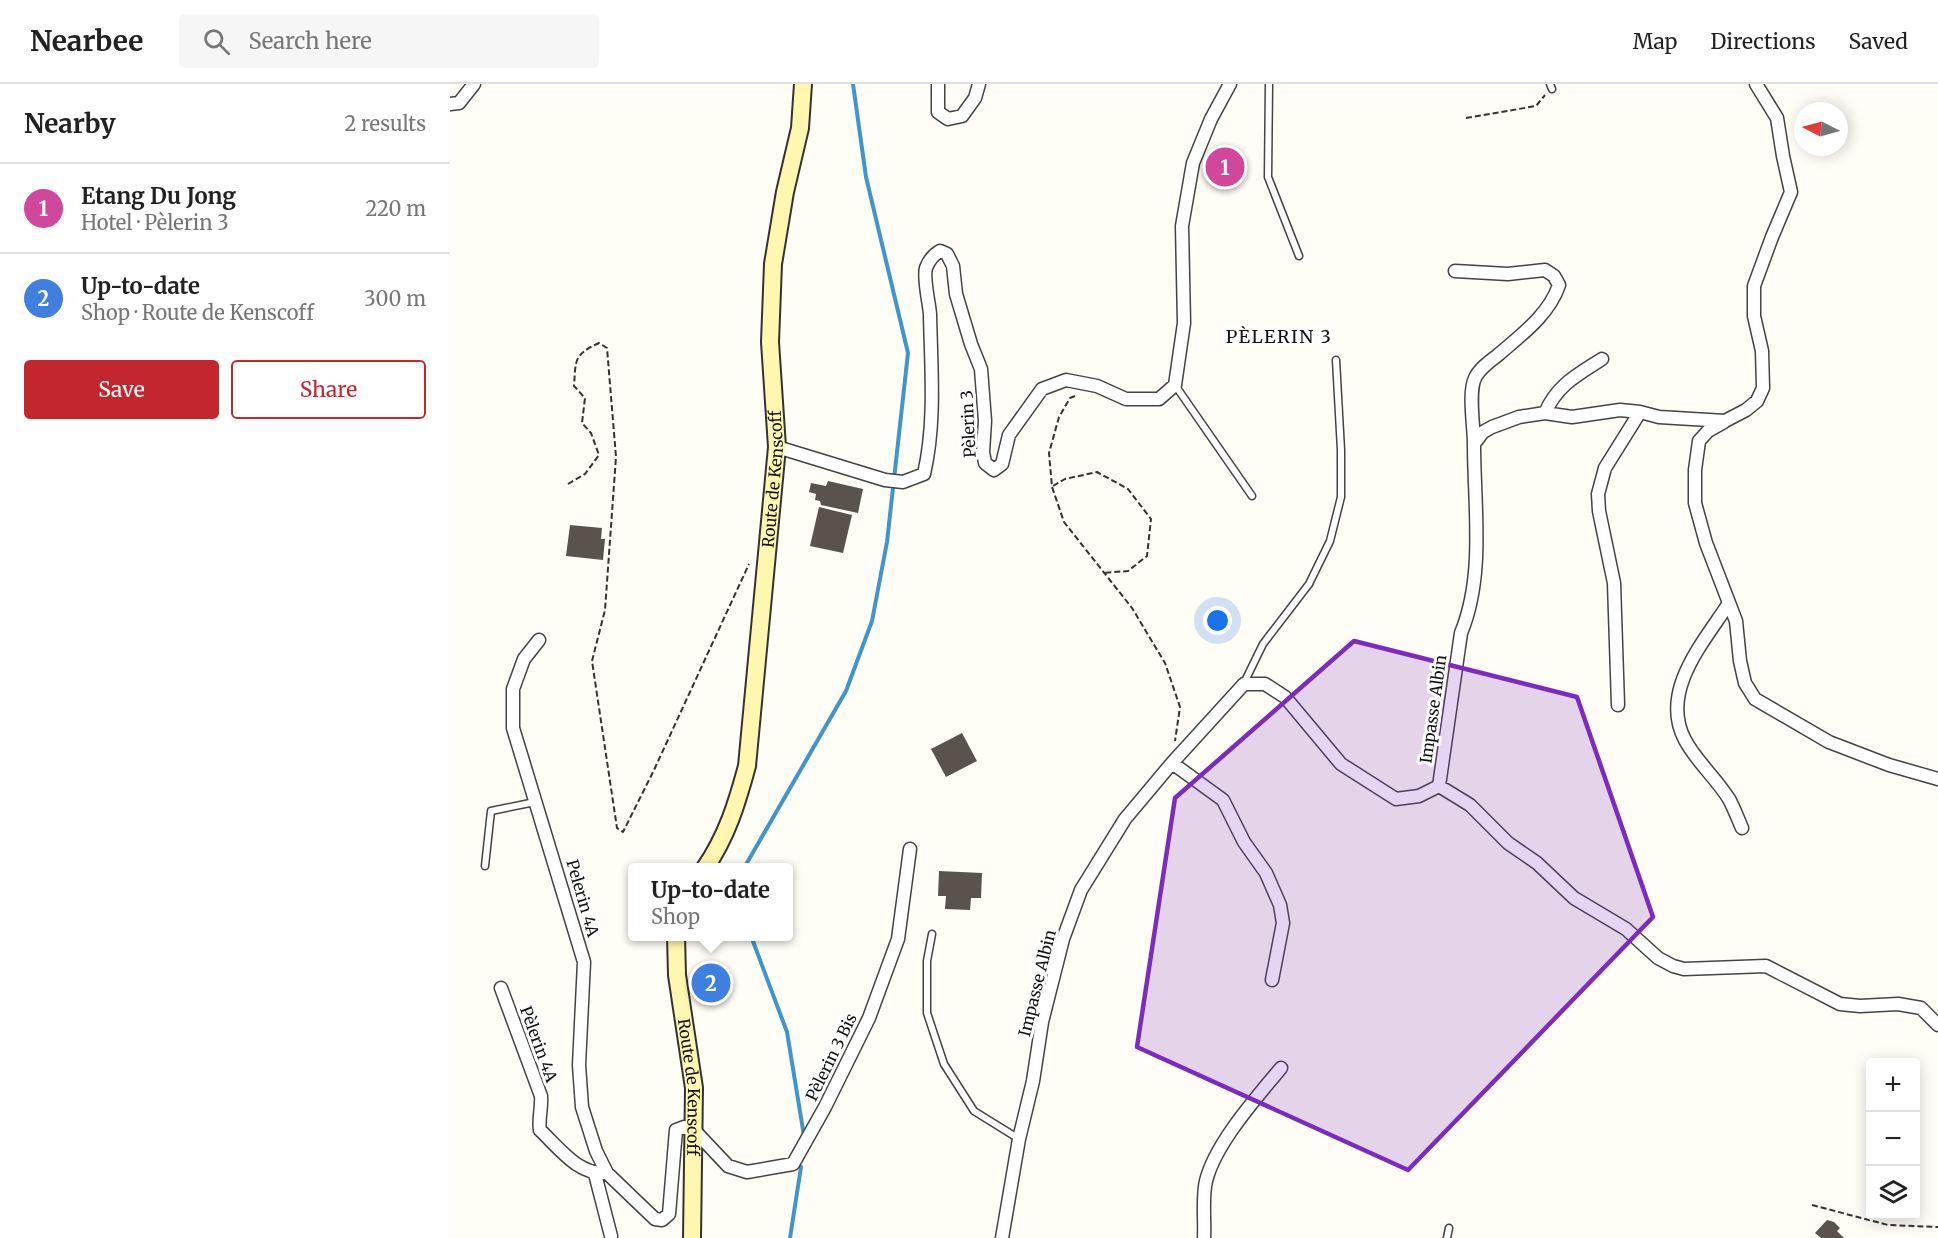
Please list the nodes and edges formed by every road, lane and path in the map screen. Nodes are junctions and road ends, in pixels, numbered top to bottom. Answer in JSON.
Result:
{"nodes":[{"id":1,"x":474,"y":84,"type":"edge"},
{"id":2,"x":803,"y":84,"type":"edge"},
{"id":3,"x":938,"y":84,"type":"edge"},
{"id":4,"x":979,"y":84,"type":"edge"},
{"id":5,"x":1230,"y":84,"type":"edge"},
{"id":6,"x":1269,"y":84,"type":"edge"},
{"id":7,"x":1756,"y":84,"type":"edge"},
{"id":8,"x":1551,"y":86,"type":"edge"},
{"id":9,"x":450,"y":104,"type":"edge"},
{"id":10,"x":1466,"y":118,"type":"dead end"},
{"id":11,"x":1299,"y":256,"type":"dead end"},
{"id":12,"x":1455,"y":271,"type":"dead end"},
{"id":13,"x":1602,"y":359,"type":"dead end"},
{"id":14,"x":1336,"y":360,"type":"dead end"},
{"id":15,"x":1175,"y":385,"type":"junction"},
{"id":16,"x":1097,"y":386,"type":"junction"},
{"id":17,"x":1640,"y":412,"type":"junction"},
{"id":18,"x":1545,"y":413,"type":"junction"},
{"id":19,"x":1725,"y":421,"type":"junction"},
{"id":20,"x":1474,"y":444,"type":"junction"},
{"id":21,"x":777,"y":447,"type":"junction"},
{"id":22,"x":568,"y":484,"type":"dead end"},
{"id":23,"x":1052,"y":487,"type":"junction"},
{"id":24,"x":1252,"y":496,"type":"dead end"},
{"id":25,"x":751,"y":561,"type":"dead end"},
{"id":26,"x":1103,"y":573,"type":"junction"},
{"id":27,"x":1729,"y":603,"type":"junction"},
{"id":28,"x":539,"y":640,"type":"dead end"},
{"id":29,"x":1244,"y":684,"type":"junction"},
{"id":30,"x":1618,"y":705,"type":"dead end"},
{"id":31,"x":1172,"y":763,"type":"junction"},
{"id":32,"x":1938,"y":779,"type":"edge"},
{"id":33,"x":1439,"y":786,"type":"junction"},
{"id":34,"x":536,"y":802,"type":"junction"},
{"id":35,"x":1742,"y":828,"type":"dead end"},
{"id":36,"x":910,"y":849,"type":"dead end"},
{"id":37,"x":708,"y":863,"type":"edge"},
{"id":38,"x":485,"y":866,"type":"dead end"},
{"id":39,"x":932,"y":934,"type":"dead end"},
{"id":40,"x":676,"y":941,"type":"edge"},
{"id":41,"x":1272,"y":980,"type":"dead end"},
{"id":42,"x":501,"y":988,"type":"dead end"},
{"id":43,"x":1938,"y":1025,"type":"edge"},
{"id":44,"x":1281,"y":1068,"type":"dead end"},
{"id":45,"x":694,"y":1131,"type":"junction"},
{"id":46,"x":1018,"y":1139,"type":"junction"},
{"id":47,"x":601,"y":1174,"type":"junction"},
{"id":48,"x":1812,"y":1205,"type":"dead end"},
{"id":49,"x":1938,"y":1227,"type":"edge"},
{"id":50,"x":1449,"y":1228,"type":"dead end"},
{"id":51,"x":611,"y":1236,"type":"dead end"},
{"id":52,"x":692,"y":1238,"type":"edge"},
{"id":53,"x":1002,"y":1238,"type":"edge"},
{"id":54,"x":1204,"y":1238,"type":"edge"},
{"id":55,"x":1446,"y":1238,"type":"edge"}],
"edges":[{"from":1,"to":9,"type":"street"},
{"from":2,"to":21,"type":"main road","name":"Route de Kenscoff"},
{"from":3,"to":4,"type":"street"},
{"from":5,"to":15,"type":"street"},
{"from":6,"to":11,"type":"lane"},
{"from":7,"to":19,"type":"street"},
{"from":8,"to":10,"type":"path"},
{"from":12,"to":20,"type":"street","name":"Impasse Albin"},
{"from":13,"to":18,"type":"street"},
{"from":14,"to":29,"type":"lane"},
{"from":15,"to":16,"type":"street","name":"Pèlerin 3"},
{"from":15,"to":24,"type":"lane"},
{"from":16,"to":21,"type":"street","name":"Pèlerin 3"},
{"from":16,"to":23,"type":"path"},
{"from":17,"to":18,"type":"street"},
{"from":17,"to":19,"type":"street"},
{"from":17,"to":30,"type":"street"},
{"from":18,"to":20,"type":"street"},
{"from":19,"to":27,"type":"street"},
{"from":20,"to":33,"type":"street","name":"Impasse Albin"},
{"from":21,"to":37,"type":"main road","name":"Route de Kenscoff"},
{"from":22,"to":25,"type":"path"},
{"from":23,"to":26,"type":"path"},
{"from":23,"to":26,"type":"path"},
{"from":26,"to":31,"type":"path"},
{"from":27,"to":32,"type":"street"},
{"from":27,"to":35,"type":"street"},
{"from":28,"to":34,"type":"street","name":"Pelerin 4A"},
{"from":29,"to":31,"type":"street","name":"Impasse Albin"},
{"from":29,"to":33,"type":"street","name":"Impasse Albin"},
{"from":31,"to":41,"type":"street"},
{"from":31,"to":46,"type":"street","name":"Impasse Albin"},
{"from":33,"to":43,"type":"street"},
{"from":34,"to":38,"type":"lane"},
{"from":34,"to":47,"type":"street","name":"Pelerin 4A"},
{"from":36,"to":45,"type":"street","name":"Pèlerin 3 Bis"},
{"from":39,"to":46,"type":"lane"},
{"from":40,"to":45,"type":"main road","name":"Route de Kenscoff"},
{"from":42,"to":47,"type":"street","name":"Pèlerin 4A"},
{"from":44,"to":54,"type":"street"},
{"from":45,"to":47,"type":"street","name":"Pèlerin 4A"},
{"from":45,"to":52,"type":"main road","name":"Route de Kenscoff"},
{"from":46,"to":53,"type":"street","name":"Impasse Albin"},
{"from":47,"to":51,"type":"street"},
{"from":48,"to":49,"type":"path"},
{"from":50,"to":55,"type":"lane"}]}
